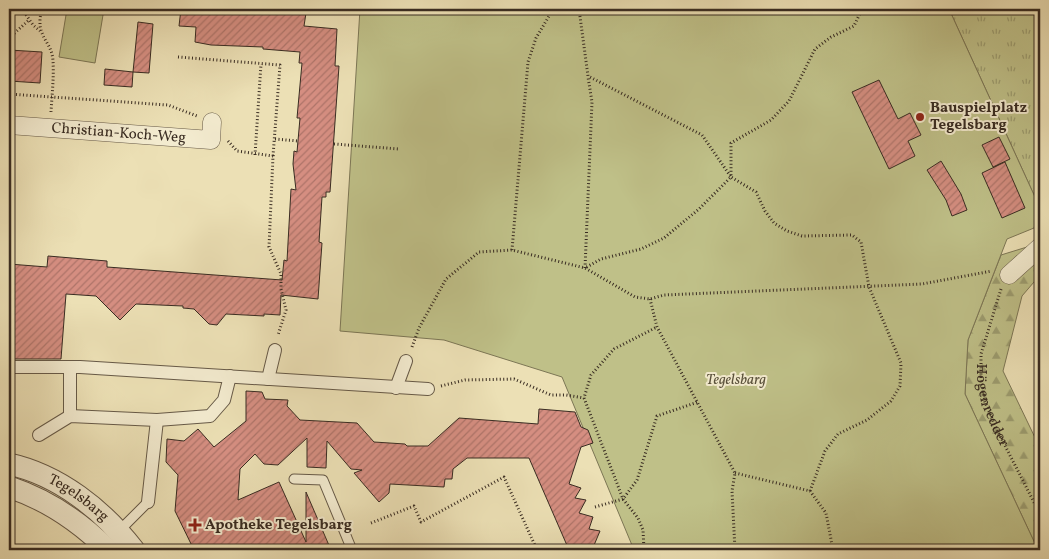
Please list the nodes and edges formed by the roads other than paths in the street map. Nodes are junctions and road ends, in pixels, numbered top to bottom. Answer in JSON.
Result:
{"nodes":[{"id":1,"x":212,"y":122,"type":"road end"},
{"id":2,"x":9,"y":125,"type":"edge"},
{"id":3,"x":1040,"y":247,"type":"edge"},
{"id":4,"x":1009,"y":275,"type":"road end"},
{"id":5,"x":275,"y":350,"type":"road end"},
{"id":6,"x":406,"y":362,"type":"road end"},
{"id":7,"x":9,"y":367,"type":"edge"},
{"id":8,"x":70,"y":367,"type":"junction"},
{"id":9,"x":230,"y":376,"type":"junction"},
{"id":10,"x":268,"y":379,"type":"junction"},
{"id":11,"x":396,"y":388,"type":"junction"},
{"id":12,"x":428,"y":389,"type":"road end"},
{"id":13,"x":70,"y":416,"type":"junction"},
{"id":14,"x":157,"y":420,"type":"junction"},
{"id":15,"x":39,"y":436,"type":"dead end"},
{"id":16,"x":9,"y":464,"type":"edge"},
{"id":17,"x":294,"y":479,"type":"dead end"},
{"id":18,"x":9,"y":487,"type":"edge"},
{"id":19,"x":148,"y":502,"type":"joint"},
{"id":20,"x":119,"y":531,"type":"junction"},
{"id":21,"x":108,"y":550,"type":"edge"},
{"id":22,"x":134,"y":550,"type":"edge"},
{"id":23,"x":352,"y":550,"type":"edge"}],
"edges":[{"from":1,"to":2,"type":"street","name":"Christian-Koch-Weg"},
{"from":3,"to":4,"type":"street"},
{"from":5,"to":10,"type":"street"},
{"from":6,"to":11,"type":"street"},
{"from":7,"to":8,"type":"street"},
{"from":8,"to":9,"type":"street"},
{"from":8,"to":13,"type":"street"},
{"from":9,"to":10,"type":"street"},
{"from":9,"to":14,"type":"street"},
{"from":10,"to":11,"type":"street"},
{"from":11,"to":12,"type":"street"},
{"from":13,"to":14,"type":"street"},
{"from":13,"to":15,"type":"street"},
{"from":14,"to":19,"type":"street"},
{"from":16,"to":20,"type":"street","name":"Tegelsbarg"},
{"from":17,"to":23,"type":"lane"},
{"from":18,"to":21,"type":"street","name":"Tegelsbarg"},
{"from":19,"to":20,"type":"lane"},
{"from":20,"to":22,"type":"street","name":"Tegelsbarg"}]}
